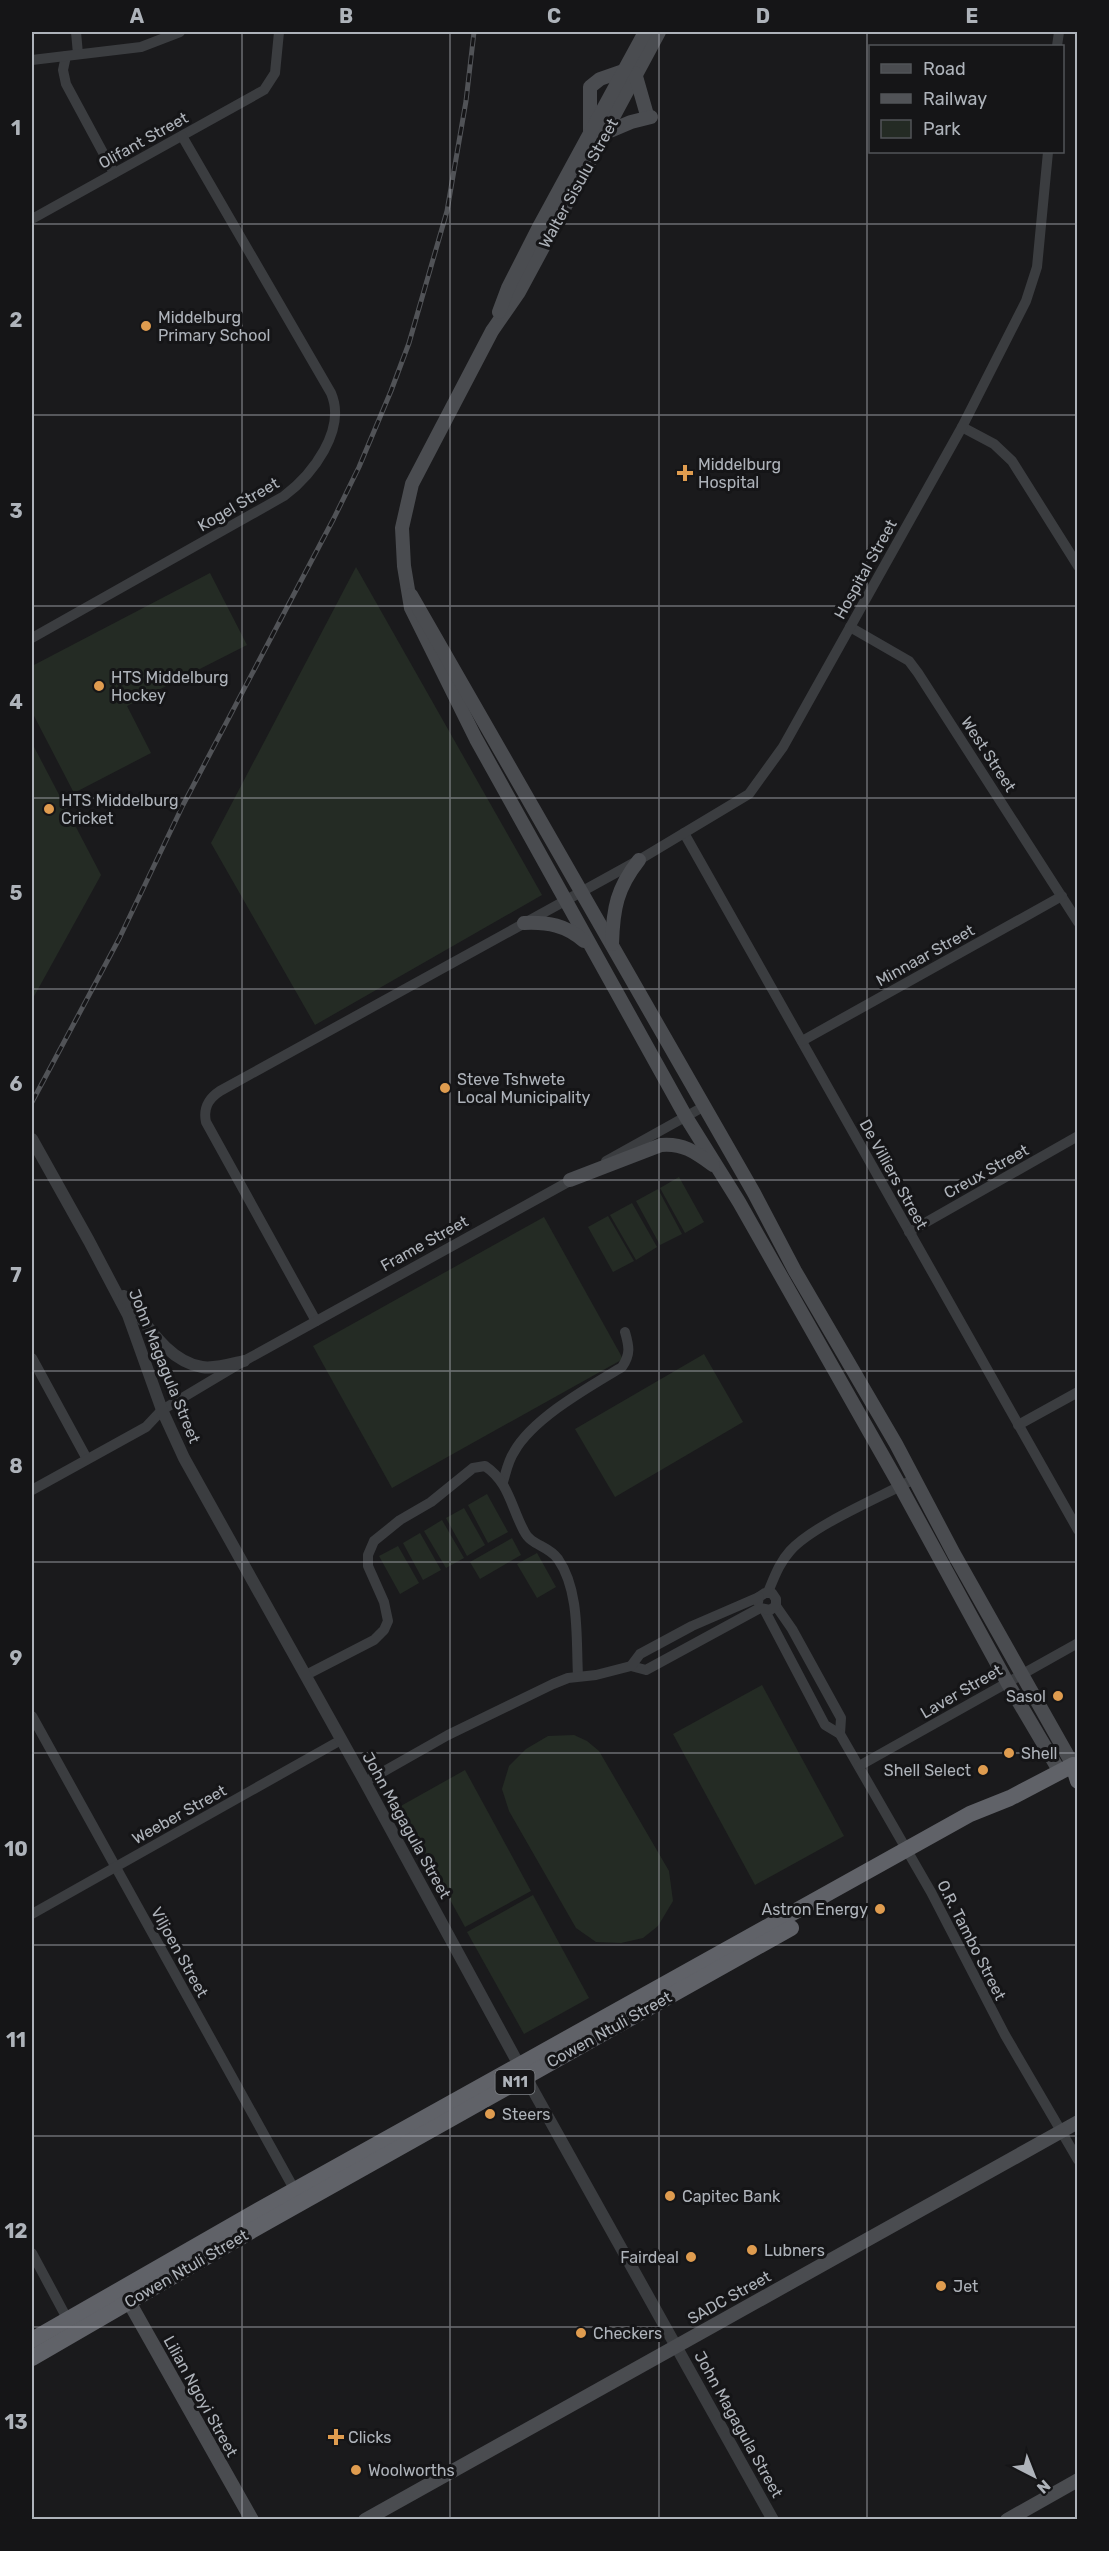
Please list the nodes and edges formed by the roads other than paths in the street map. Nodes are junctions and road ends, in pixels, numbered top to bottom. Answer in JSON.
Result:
{"nodes":[{"id":1,"x":76,"y":32,"type":"edge"},
{"id":2,"x":180,"y":32,"type":"edge"},
{"id":3,"x":279,"y":32,"type":"edge"},
{"id":4,"x":645,"y":32,"type":"edge"},
{"id":5,"x":658,"y":32,"type":"edge"},
{"id":6,"x":78,"y":54,"type":"junction"},
{"id":7,"x":66,"y":56,"type":"junction"},
{"id":8,"x":32,"y":60,"type":"edge"},
{"id":9,"x":629,"y":72,"type":"junction"},
{"id":10,"x":605,"y":133,"type":"junction"},
{"id":11,"x":591,"y":134,"type":"junction"},
{"id":12,"x":182,"y":136,"type":"junction"},
{"id":13,"x":1048,"y":153,"type":"edge"},
{"id":14,"x":114,"y":173,"type":"junction"},
{"id":15,"x":32,"y":219,"type":"edge"},
{"id":16,"x":492,"y":331,"type":"junction"},
{"id":17,"x":962,"y":427,"type":"junction"},
{"id":18,"x":1077,"y":566,"type":"edge"},
{"id":19,"x":410,"y":593,"type":"junction"},
{"id":20,"x":850,"y":627,"type":"junction"},
{"id":21,"x":32,"y":638,"type":"edge"},
{"id":22,"x":684,"y":833,"type":"junction"},
{"id":23,"x":639,"y":860,"type":"junction"},
{"id":24,"x":581,"y":891,"type":"junction"},
{"id":25,"x":1062,"y":896,"type":"junction"},
{"id":26,"x":565,"y":900,"type":"junction"},
{"id":27,"x":1077,"y":922,"type":"edge"},
{"id":28,"x":524,"y":923,"type":"junction"},
{"id":29,"x":611,"y":945,"type":"junction"},
{"id":30,"x":592,"y":949,"type":"junction"},
{"id":31,"x":802,"y":1041,"type":"junction"},
{"id":32,"x":703,"y":1107,"type":"junction"},
{"id":33,"x":686,"y":1117,"type":"junction"},
{"id":34,"x":1077,"y":1136,"type":"edge"},
{"id":35,"x":34,"y":1142,"type":"edge"},
{"id":36,"x":719,"y":1170,"type":"junction"},
{"id":37,"x":570,"y":1180,"type":"junction"},
{"id":38,"x":754,"y":1193,"type":"junction"},
{"id":39,"x":739,"y":1202,"type":"junction"},
{"id":40,"x":909,"y":1232,"type":"junction"},
{"id":41,"x":110,"y":1278,"type":"junction"},
{"id":42,"x":316,"y":1321,"type":"junction"},
{"id":43,"x":828,"y":1328,"type":"junction"},
{"id":44,"x":625,"y":1332,"type":"dead end"},
{"id":45,"x":814,"y":1336,"type":"junction"},
{"id":46,"x":32,"y":1358,"type":"edge"},
{"id":47,"x":244,"y":1361,"type":"junction"},
{"id":48,"x":1077,"y":1392,"type":"edge"},
{"id":49,"x":162,"y":1410,"type":"junction"},
{"id":50,"x":1018,"y":1425,"type":"junction"},
{"id":51,"x":87,"y":1459,"type":"junction"},
{"id":52,"x":914,"y":1479,"type":"junction"},
{"id":53,"x":503,"y":1482,"type":"junction"},
{"id":54,"x":900,"y":1486,"type":"junction"},
{"id":55,"x":32,"y":1490,"type":"edge"},
{"id":56,"x":1077,"y":1530,"type":"edge"},
{"id":57,"x":766,"y":1603,"type":"junction"},
{"id":58,"x":1077,"y":1643,"type":"edge"},
{"id":59,"x":807,"y":1657,"type":"junction"},
{"id":60,"x":793,"y":1665,"type":"junction"},
{"id":61,"x":631,"y":1666,"type":"junction"},
{"id":62,"x":306,"y":1675,"type":"junction"},
{"id":63,"x":1021,"y":1675,"type":"junction"},
{"id":64,"x":578,"y":1676,"type":"junction"},
{"id":65,"x":1007,"y":1682,"type":"junction"},
{"id":66,"x":32,"y":1716,"type":"edge"},
{"id":67,"x":840,"y":1734,"type":"junction"},
{"id":68,"x":341,"y":1740,"type":"junction"},
{"id":69,"x":859,"y":1766,"type":"junction"},
{"id":70,"x":1072,"y":1770,"type":"edge"},
{"id":71,"x":365,"y":1782,"type":"junction"},
{"id":72,"x":1077,"y":1787,"type":"edge"},
{"id":73,"x":910,"y":1854,"type":"junction"},
{"id":74,"x":116,"y":1867,"type":"junction"},
{"id":75,"x":32,"y":1914,"type":"edge"},
{"id":76,"x":522,"y":2071,"type":"junction"},
{"id":77,"x":1077,"y":2122,"type":"edge"},
{"id":78,"x":1061,"y":2131,"type":"junction"},
{"id":79,"x":1077,"y":2160,"type":"edge"},
{"id":80,"x":298,"y":2196,"type":"junction"},
{"id":81,"x":32,"y":2253,"type":"edge"},
{"id":82,"x":125,"y":2295,"type":"junction"},
{"id":83,"x":71,"y":2326,"type":"junction"},
{"id":84,"x":32,"y":2340,"type":"edge"},
{"id":85,"x":678,"y":2345,"type":"junction"},
{"id":86,"x":32,"y":2358,"type":"edge"},
{"id":87,"x":1077,"y":2480,"type":"edge"},
{"id":88,"x":252,"y":2520,"type":"edge"},
{"id":89,"x":365,"y":2520,"type":"edge"},
{"id":90,"x":773,"y":2520,"type":"edge"},
{"id":91,"x":1007,"y":2520,"type":"edge"}],
"edges":[{"from":1,"to":6,"type":"street"},
{"from":2,"to":6,"type":"street"},
{"from":3,"to":12,"type":"street","name":"Olifant Street"},
{"from":4,"to":9,"type":"main road","name":"Walter Sisulu Street"},
{"from":5,"to":9,"type":"main road","name":"Walter Sisulu Street"},
{"from":6,"to":7,"type":"street"},
{"from":7,"to":8,"type":"street"},
{"from":7,"to":14,"type":"street"},
{"from":9,"to":10,"type":"main road","name":"Walter Sisulu Street"},
{"from":9,"to":10,"type":"main road"},
{"from":9,"to":11,"type":"main road","name":"Walter Sisulu Street"},
{"from":9,"to":11,"type":"main road"},
{"from":10,"to":16,"type":"main road","name":"Walter Sisulu Street"},
{"from":11,"to":16,"type":"main road","name":"Walter Sisulu Street"},
{"from":12,"to":14,"type":"street","name":"Olifant Street"},
{"from":12,"to":21,"type":"street","name":"Kogel Street"},
{"from":13,"to":17,"type":"street","name":"Hospital Street"},
{"from":14,"to":15,"type":"street","name":"Olifant Street"},
{"from":16,"to":19,"type":"main road","name":"Walter Sisulu Street"},
{"from":17,"to":18,"type":"street"},
{"from":17,"to":20,"type":"street","name":"Hospital Street"},
{"from":19,"to":24,"type":"main road"},
{"from":19,"to":26,"type":"main road","name":"Walter Sisulu Street"},
{"from":20,"to":22,"type":"street","name":"Hospital Street"},
{"from":20,"to":25,"type":"street","name":"West Street"},
{"from":22,"to":23,"type":"street","name":"Hospital Street"},
{"from":22,"to":31,"type":"street","name":"De Villiers Street"},
{"from":23,"to":24,"type":"street","name":"Hospital Street"},
{"from":23,"to":29,"type":"main road"},
{"from":24,"to":26,"type":"street","name":"Hospital Street"},
{"from":24,"to":29,"type":"main road"},
{"from":25,"to":27,"type":"street","name":"West Street"},
{"from":25,"to":31,"type":"street","name":"Minnaar Street"},
{"from":26,"to":28,"type":"street","name":"Hospital Street"},
{"from":26,"to":30,"type":"main road","name":"Walter Sisulu Street"},
{"from":28,"to":30,"type":"main road"},
{"from":28,"to":42,"type":"street","name":"Hospital Street"},
{"from":29,"to":32,"type":"main road"},
{"from":30,"to":33,"type":"main road","name":"Walter Sisulu Street"},
{"from":31,"to":40,"type":"street","name":"De Villiers Street"},
{"from":32,"to":33,"type":"street","name":"Frame Street"},
{"from":32,"to":38,"type":"main road"},
{"from":33,"to":36,"type":"main road","name":"Walter Sisulu Street"},
{"from":33,"to":37,"type":"street","name":"Frame Street"},
{"from":34,"to":40,"type":"street","name":"Creux Street"},
{"from":35,"to":41,"type":"street","name":"John Magagula Street"},
{"from":36,"to":37,"type":"main road"},
{"from":36,"to":39,"type":"main road","name":"Walter Sisulu Street"},
{"from":37,"to":42,"type":"street","name":"Frame Street"},
{"from":38,"to":39,"type":"main road"},
{"from":38,"to":43,"type":"main road"},
{"from":39,"to":45,"type":"main road","name":"Walter Sisulu Street"},
{"from":40,"to":50,"type":"street","name":"De Villiers Street"},
{"from":41,"to":47,"type":"street"},
{"from":41,"to":49,"type":"street","name":"John Magagula Street"},
{"from":42,"to":47,"type":"street","name":"Frame Street"},
{"from":43,"to":45,"type":"main road"},
{"from":43,"to":52,"type":"main road"},
{"from":44,"to":53,"type":"street"},
{"from":45,"to":54,"type":"main road","name":"Walter Sisulu Street"},
{"from":46,"to":51,"type":"street"},
{"from":47,"to":49,"type":"street","name":"Frame Street"},
{"from":48,"to":50,"type":"street"},
{"from":49,"to":51,"type":"street","name":"Frame Street"},
{"from":49,"to":62,"type":"street","name":"John Magagula Street"},
{"from":50,"to":56,"type":"street","name":"De Villiers Street"},
{"from":51,"to":55,"type":"street","name":"Frame Street"},
{"from":52,"to":54,"type":"street"},
{"from":52,"to":63,"type":"main road"},
{"from":53,"to":62,"type":"street"},
{"from":53,"to":64,"type":"street"},
{"from":54,"to":57,"type":"street"},
{"from":54,"to":65,"type":"main road","name":"Walter Sisulu Street"},
{"from":57,"to":59,"type":"street","name":"O.R. Tambo Street"},
{"from":57,"to":60,"type":"street","name":"O.R. Tambo Street"},
{"from":57,"to":61,"type":"street"},
{"from":57,"to":61,"type":"street"},
{"from":58,"to":63,"type":"street","name":"Laver Street"},
{"from":59,"to":60,"type":"street"},
{"from":59,"to":67,"type":"street","name":"O.R. Tambo Street"},
{"from":60,"to":67,"type":"street","name":"O.R. Tambo Street"},
{"from":61,"to":64,"type":"street"},
{"from":62,"to":68,"type":"street","name":"John Magagula Street"},
{"from":63,"to":65,"type":"street","name":"Laver Street"},
{"from":63,"to":70,"type":"main road"},
{"from":64,"to":71,"type":"street"},
{"from":65,"to":69,"type":"street","name":"Laver Street"},
{"from":65,"to":70,"type":"main road","name":"Walter Sisulu Street"},
{"from":66,"to":74,"type":"street","name":"Viljoen Street"},
{"from":67,"to":69,"type":"street","name":"O.R. Tambo Street"},
{"from":68,"to":71,"type":"street","name":"John Magagula Street"},
{"from":68,"to":74,"type":"street","name":"Weeber Street"},
{"from":69,"to":73,"type":"street","name":"O.R. Tambo Street"},
{"from":70,"to":72,"type":"highway"},
{"from":70,"to":73,"type":"highway","name":"Cowen Ntuli Street","number":"N11"},
{"from":71,"to":76,"type":"street","name":"John Magagula Street"},
{"from":73,"to":76,"type":"highway","name":"Cowen Ntuli Street","number":"N11"},
{"from":73,"to":78,"type":"street","name":"O.R. Tambo Street"},
{"from":74,"to":75,"type":"street","name":"Weeber Street"},
{"from":74,"to":80,"type":"street","name":"Viljoen Street"},
{"from":76,"to":80,"type":"highway","name":"Cowen Ntuli Street","number":"N11"},
{"from":76,"to":85,"type":"street","name":"John Magagula Street"},
{"from":77,"to":78,"type":"main road","name":"SADC Street"},
{"from":78,"to":79,"type":"street","name":"O.R. Tambo Street"},
{"from":78,"to":85,"type":"main road","name":"SADC Street"},
{"from":80,"to":82,"type":"highway","name":"Cowen Ntuli Street","number":"N11"},
{"from":81,"to":83,"type":"street"},
{"from":82,"to":83,"type":"highway","name":"Cowen Ntuli Street","number":"N11"},
{"from":82,"to":88,"type":"main road","name":"Lilian Ngoyi Street"},
{"from":83,"to":84,"type":"highway","name":"Cowen Ntuli Street","number":"N11"},
{"from":83,"to":86,"type":"highway","name":"Cowen Ntuli Street","number":"N11"},
{"from":85,"to":89,"type":"main road","name":"SADC Street"},
{"from":85,"to":90,"type":"street","name":"John Magagula Street"},
{"from":87,"to":91,"type":"main road"}]}
